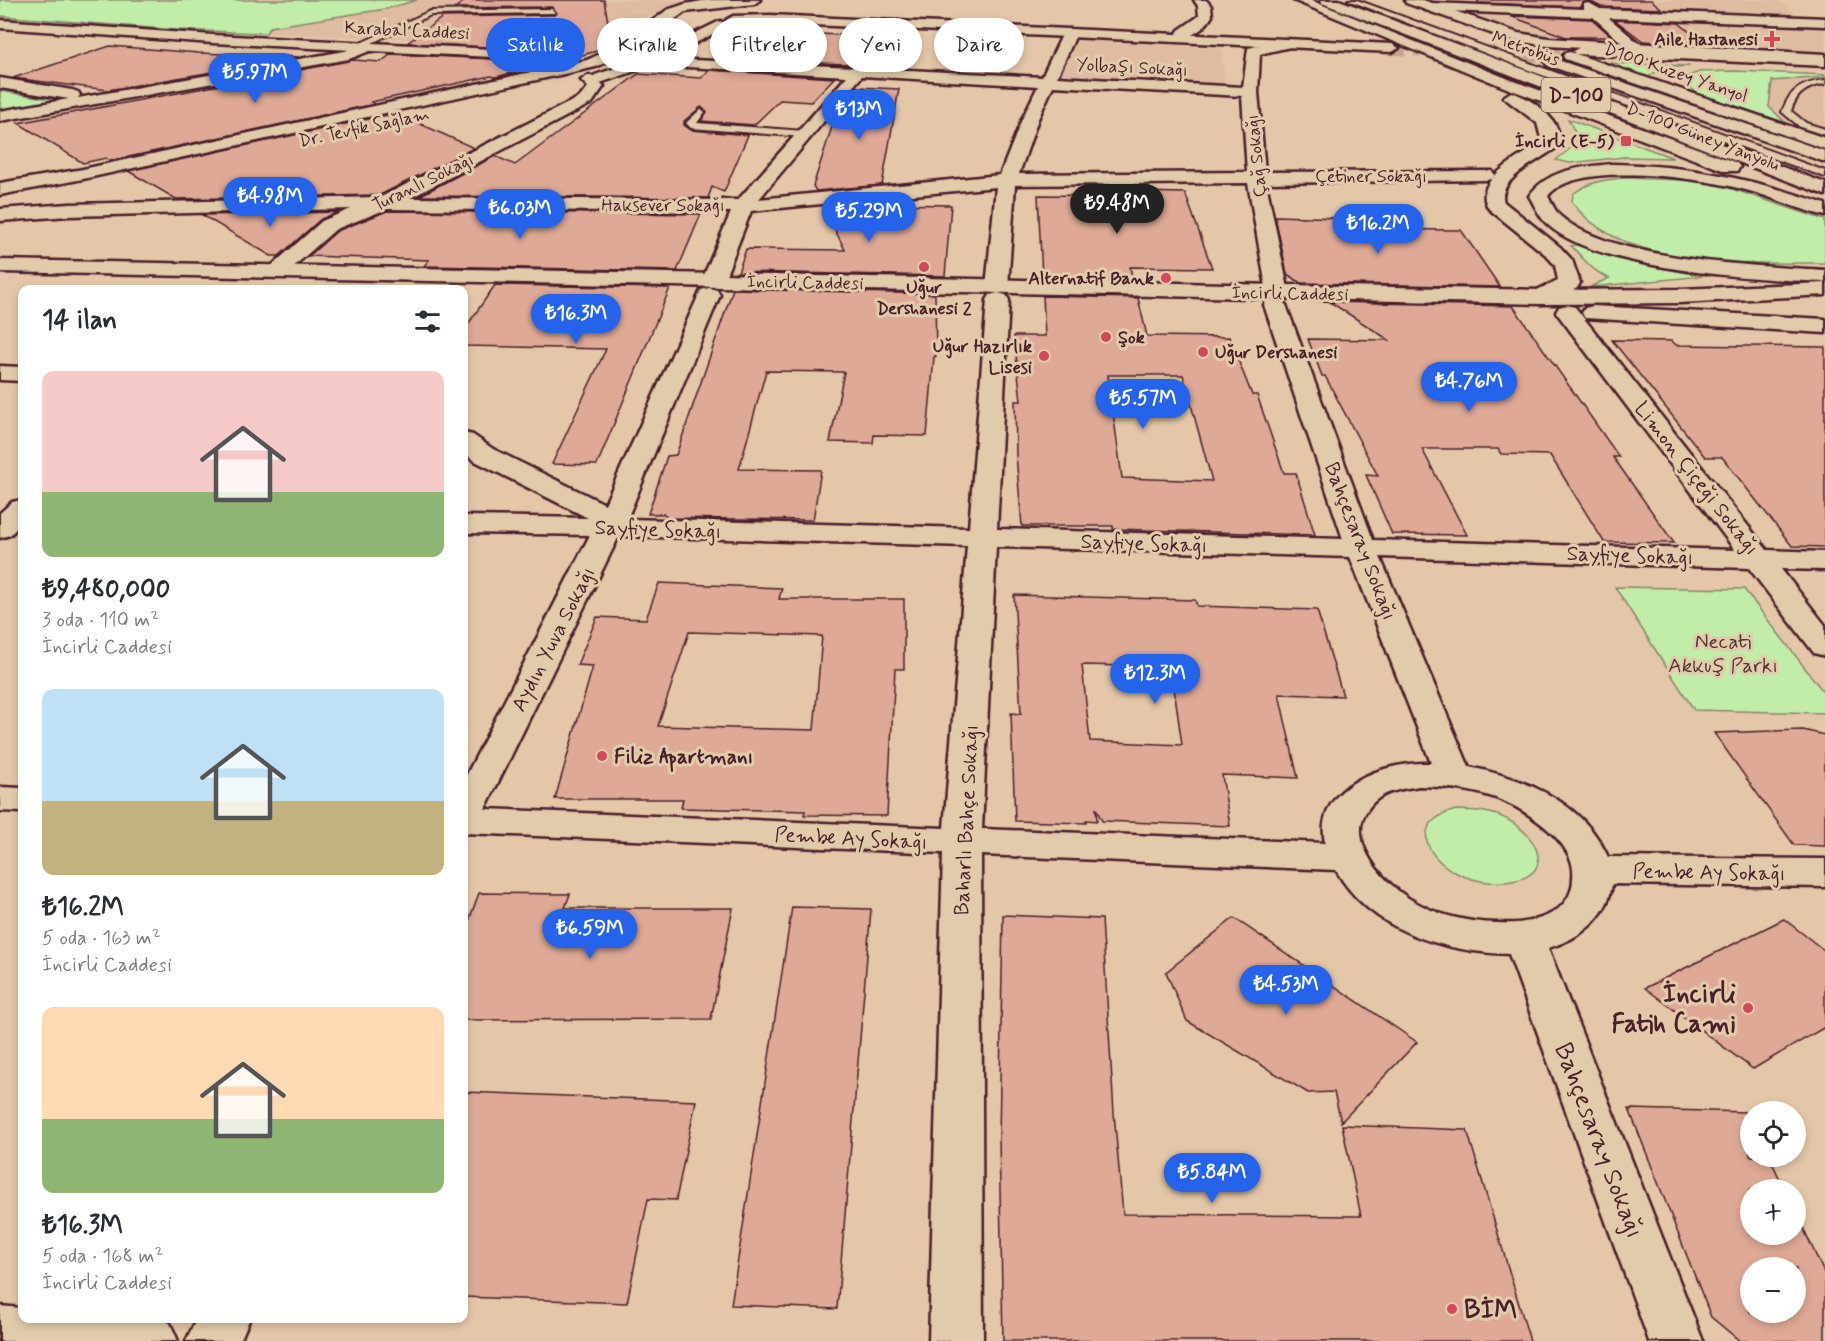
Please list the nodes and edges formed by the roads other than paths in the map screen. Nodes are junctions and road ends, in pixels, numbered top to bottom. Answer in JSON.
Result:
{"nodes":[{"id":1,"x":1200,"y":0,"type":"edge"},
{"id":2,"x":1299,"y":0,"type":"edge"},
{"id":3,"x":1327,"y":0,"type":"edge"},
{"id":4,"x":1352,"y":0,"type":"edge"},
{"id":5,"x":1384,"y":0,"type":"edge"},
{"id":6,"x":1411,"y":0,"type":"edge"},
{"id":7,"x":1581,"y":0,"type":"edge"},
{"id":8,"x":746,"y":1,"type":"edge"},
{"id":9,"x":456,"y":3,"type":"dead end"},
{"id":10,"x":772,"y":5,"type":"junction"},
{"id":11,"x":1430,"y":7,"type":"junction"},
{"id":12,"x":552,"y":12,"type":"dead end"},
{"id":13,"x":430,"y":13,"type":"junction"},
{"id":14,"x":1594,"y":13,"type":"junction"},
{"id":15,"x":679,"y":18,"type":"edge"},
{"id":16,"x":742,"y":18,"type":"edge"},
{"id":17,"x":1825,"y":22,"type":"edge"},
{"id":18,"x":0,"y":24,"type":"edge"},
{"id":19,"x":922,"y":26,"type":"edge"},
{"id":20,"x":1070,"y":33,"type":"junction"},
{"id":21,"x":1184,"y":33,"type":"junction"},
{"id":22,"x":1515,"y":37,"type":"junction"},
{"id":23,"x":361,"y":44,"type":"junction"},
{"id":24,"x":1285,"y":44,"type":"junction"},
{"id":25,"x":1636,"y":48,"type":"junction"},
{"id":26,"x":597,"y":54,"type":"edge"},
{"id":27,"x":597,"y":59,"type":"edge"},
{"id":28,"x":1447,"y":59,"type":"junction"},
{"id":29,"x":1825,"y":60,"type":"edge"},
{"id":30,"x":698,"y":63,"type":"edge"},
{"id":31,"x":1825,"y":70,"type":"edge"},
{"id":32,"x":839,"y":71,"type":"edge"},
{"id":33,"x":625,"y":72,"type":"edge"},
{"id":34,"x":857,"y":72,"type":"joint"},
{"id":35,"x":589,"y":80,"type":"junction"},
{"id":36,"x":1047,"y":82,"type":"junction"},
{"id":37,"x":1825,"y":82,"type":"edge"},
{"id":38,"x":0,"y":84,"type":"edge"},
{"id":39,"x":1250,"y":92,"type":"junction"},
{"id":40,"x":1677,"y":93,"type":"junction"},
{"id":41,"x":94,"y":99,"type":"junction"},
{"id":42,"x":701,"y":112,"type":"dead end"},
{"id":43,"x":0,"y":116,"type":"edge"},
{"id":44,"x":1825,"y":132,"type":"edge"},
{"id":45,"x":804,"y":134,"type":"junction"},
{"id":46,"x":1825,"y":144,"type":"edge"},
{"id":47,"x":1825,"y":157,"type":"edge"},
{"id":48,"x":83,"y":174,"type":"junction"},
{"id":49,"x":1825,"y":174,"type":"edge"},
{"id":50,"x":1486,"y":175,"type":"dead end"},
{"id":51,"x":1256,"y":176,"type":"junction"},
{"id":52,"x":1008,"y":180,"type":"junction"},
{"id":53,"x":0,"y":189,"type":"edge"},
{"id":54,"x":1825,"y":189,"type":"edge"},
{"id":55,"x":61,"y":191,"type":"junction"},
{"id":56,"x":0,"y":200,"type":"edge"},
{"id":57,"x":385,"y":203,"type":"junction"},
{"id":58,"x":1825,"y":204,"type":"edge"},
{"id":59,"x":743,"y":206,"type":"junction"},
{"id":60,"x":0,"y":208,"type":"edge"},
{"id":61,"x":69,"y":210,"type":"junction"},
{"id":62,"x":1825,"y":210,"type":"edge"},
{"id":63,"x":0,"y":215,"type":"edge"},
{"id":64,"x":0,"y":266,"type":"edge"},
{"id":65,"x":1825,"y":276,"type":"edge"},
{"id":66,"x":0,"y":279,"type":"edge"},
{"id":67,"x":265,"y":282,"type":"edge"},
{"id":68,"x":711,"y":288,"type":"junction"},
{"id":69,"x":1825,"y":289,"type":"edge"},
{"id":70,"x":998,"y":293,"type":"junction"},
{"id":71,"x":1541,"y":297,"type":"junction"},
{"id":72,"x":1276,"y":299,"type":"junction"},
{"id":73,"x":1825,"y":311,"type":"edge"},
{"id":74,"x":1580,"y":312,"type":"junction"},
{"id":75,"x":1825,"y":326,"type":"edge"},
{"id":76,"x":0,"y":374,"type":"edge"},
{"id":77,"x":18,"y":374,"type":"edge"},
{"id":78,"x":468,"y":444,"type":"edge"},
{"id":79,"x":610,"y":523,"type":"junction"},
{"id":80,"x":468,"y":525,"type":"edge"},
{"id":81,"x":983,"y":538,"type":"junction"},
{"id":82,"x":1361,"y":548,"type":"junction"},
{"id":83,"x":1760,"y":559,"type":"junction"},
{"id":84,"x":1825,"y":561,"type":"edge"},
{"id":85,"x":1825,"y":646,"type":"edge"},
{"id":86,"x":1454,"y":775,"type":"junction"},
{"id":87,"x":0,"y":799,"type":"edge"},
{"id":88,"x":18,"y":800,"type":"edge"},
{"id":89,"x":468,"y":807,"type":"edge"},
{"id":90,"x":468,"y":821,"type":"edge"},
{"id":91,"x":962,"y":843,"type":"junction"},
{"id":92,"x":1347,"y":857,"type":"junction"},
{"id":93,"x":1593,"y":870,"type":"junction"},
{"id":94,"x":1825,"y":873,"type":"edge"},
{"id":95,"x":1524,"y":939,"type":"junction"},
{"id":96,"x":222,"y":1323,"type":"edge"},
{"id":97,"x":0,"y":1331,"type":"edge"},
{"id":98,"x":151,"y":1341,"type":"edge"},
{"id":99,"x":213,"y":1341,"type":"edge"},
{"id":100,"x":956,"y":1341,"type":"edge"},
{"id":101,"x":1676,"y":1341,"type":"edge"}],
"edges":[{"from":1,"to":21,"type":"main road"},
{"from":2,"to":28,"type":"main road","name":"D-100 Güney Yanyolu"},
{"from":3,"to":54,"type":"main road","number":"D-100"},
{"from":4,"to":49,"type":"lane","name":"Metrobüs"},
{"from":5,"to":47,"type":"main road","number":"D-100"},
{"from":6,"to":11,"type":"main road"},
{"from":7,"to":14,"type":"main road"},
{"from":8,"to":10,"type":"main road"},
{"from":8,"to":15,"type":"main road"},
{"from":9,"to":13,"type":"lane"},
{"from":10,"to":16,"type":"main road"},
{"from":10,"to":21,"type":"main road"},
{"from":11,"to":14,"type":"main road"},
{"from":11,"to":22,"type":"main road"},
{"from":12,"to":13,"type":"lane"},
{"from":13,"to":23,"type":"lane"},
{"from":13,"to":23,"type":"lane"},
{"from":14,"to":17,"type":"main road"},
{"from":14,"to":25,"type":"main road"},
{"from":18,"to":23,"type":"main road","name":"Karabal Caddesi"},
{"from":19,"to":20,"type":"main road"},
{"from":20,"to":24,"type":"main road"},
{"from":20,"to":36,"type":"main road","name":"Baharlı Bahçe Sokağı"},
{"from":21,"to":24,"type":"main road"},
{"from":22,"to":25,"type":"main road"},
{"from":22,"to":40,"type":"main road","name":"D100 Kuzey Yanyol"},
{"from":23,"to":26,"type":"main road","name":"Karabal Caddesi"},
{"from":23,"to":41,"type":"main road"},
{"from":24,"to":39,"type":"main road","name":"Çağ Sokağı"},
{"from":25,"to":29,"type":"main road"},
{"from":27,"to":48,"type":"main road"},
{"from":28,"to":58,"type":"main road","name":"D-100 Güney Yanyolu"},
{"from":28,"to":71,"type":"main road"},
{"from":29,"to":31,"type":"main road"},
{"from":30,"to":32,"type":"main road","name":"Yolbaşı Sokağı"},
{"from":31,"to":40,"type":"main road"},
{"from":33,"to":35,"type":"main road","name":"Dr. Tevfik Sağlam"},
{"from":34,"to":36,"type":"main road","name":"Yolbaşı Sokağı"},
{"from":34,"to":45,"type":"main road","name":"Aydın Yuva Sokağı"},
{"from":35,"to":55,"type":"main road","name":"Dr. Tevfik Sağlam"},
{"from":35,"to":57,"type":"main road","name":"Turanlı Sokağı"},
{"from":36,"to":39,"type":"main road","name":"Yolbaşı Sokağı"},
{"from":36,"to":52,"type":"main road","name":"Baharlı Bahçe Sokağı"},
{"from":37,"to":44,"type":"lane"},
{"from":38,"to":41,"type":"main road"},
{"from":39,"to":51,"type":"main road","name":"Çağ Sokağı"},
{"from":40,"to":46,"type":"main road","name":"D100 Kuzey Yanyol"},
{"from":41,"to":43,"type":"main road"},
{"from":42,"to":45,"type":"lane"},
{"from":45,"to":59,"type":"main road","name":"Aydın Yuva Sokağı"},
{"from":48,"to":53,"type":"main road"},
{"from":48,"to":56,"type":"main road"},
{"from":50,"to":51,"type":"main road","name":"Çetiner Sokağı"},
{"from":51,"to":52,"type":"main road","name":"Haksever Sokağı"},
{"from":51,"to":72,"type":"main road","name":"Çağ Sokağı"},
{"from":52,"to":59,"type":"main road","name":"Haksever Sokağı"},
{"from":52,"to":70,"type":"main road","name":"Baharlı Bahçe Sokağı"},
{"from":55,"to":60,"type":"main road","name":"Dr. Tevfik Sağlam"},
{"from":55,"to":61,"type":"main road"},
{"from":57,"to":59,"type":"main road","name":"Haksever Sokağı"},
{"from":57,"to":61,"type":"main road","name":"Haksever Sokağı"},
{"from":57,"to":67,"type":"main road","name":"Turanlı Sokağı"},
{"from":59,"to":68,"type":"main road","name":"Aydın Yuva Sokağı"},
{"from":61,"to":63,"type":"main road","name":"Haksever Sokağı"},
{"from":62,"to":65,"type":"main road"},
{"from":64,"to":67,"type":"main road","name":"İncirli Caddesi"},
{"from":66,"to":67,"type":"main road","name":"İncirli Caddesi"},
{"from":67,"to":68,"type":"main road","name":"İncirli Caddesi"},
{"from":68,"to":70,"type":"main road","name":"İncirli Caddesi"},
{"from":68,"to":79,"type":"main road","name":"Aydın Yuva Sokağı"},
{"from":69,"to":71,"type":"main road","name":"İncirli Caddesi"},
{"from":70,"to":72,"type":"main road","name":"İncirli Caddesi"},
{"from":70,"to":81,"type":"main road","name":"Baharlı Bahçe Sokağı"},
{"from":71,"to":72,"type":"main road","name":"İncirli Caddesi"},
{"from":72,"to":74,"type":"main road","name":"İncirli Caddesi"},
{"from":72,"to":82,"type":"main road","name":"Bahçesaray Sokağı"},
{"from":73,"to":74,"type":"main road","name":"İncirli Caddesi"},
{"from":74,"to":75,"type":"main road"},
{"from":74,"to":83,"type":"main road","name":"Limon Çiçeği Sokağı"},
{"from":76,"to":77,"type":"main road"},
{"from":78,"to":79,"type":"main road"},
{"from":79,"to":80,"type":"main road","name":"Sayfiye Sokağı"},
{"from":79,"to":81,"type":"main road","name":"Sayfiye Sokağı"},
{"from":79,"to":89,"type":"main road","name":"Aydın Yuva Sokağı"},
{"from":81,"to":82,"type":"main road","name":"Sayfiye Sokağı"},
{"from":81,"to":91,"type":"main road","name":"Baharlı Bahçe Sokağı"},
{"from":82,"to":83,"type":"main road","name":"Sayfiye Sokağı"},
{"from":82,"to":86,"type":"main road","name":"Bahçesaray Sokağı"},
{"from":83,"to":84,"type":"main road","name":"Sayfiye Sokağı"},
{"from":83,"to":85,"type":"main road","name":"Limon Çiçeği Sokağı"},
{"from":86,"to":92,"type":"main road"},
{"from":86,"to":93,"type":"main road"},
{"from":87,"to":88,"type":"main road"},
{"from":90,"to":91,"type":"main road","name":"Pembe Ay Sokağı"},
{"from":91,"to":92,"type":"main road","name":"Pembe Ay Sokağı"},
{"from":91,"to":100,"type":"main road","name":"Baharlı Bahçe Sokağı"},
{"from":92,"to":95,"type":"main road"},
{"from":93,"to":94,"type":"main road","name":"Pembe Ay Sokağı"},
{"from":93,"to":95,"type":"main road"},
{"from":95,"to":101,"type":"main road","name":"Bahçesaray Sokağı"},
{"from":96,"to":99,"type":"main road"},
{"from":97,"to":98,"type":"main road"}]}
